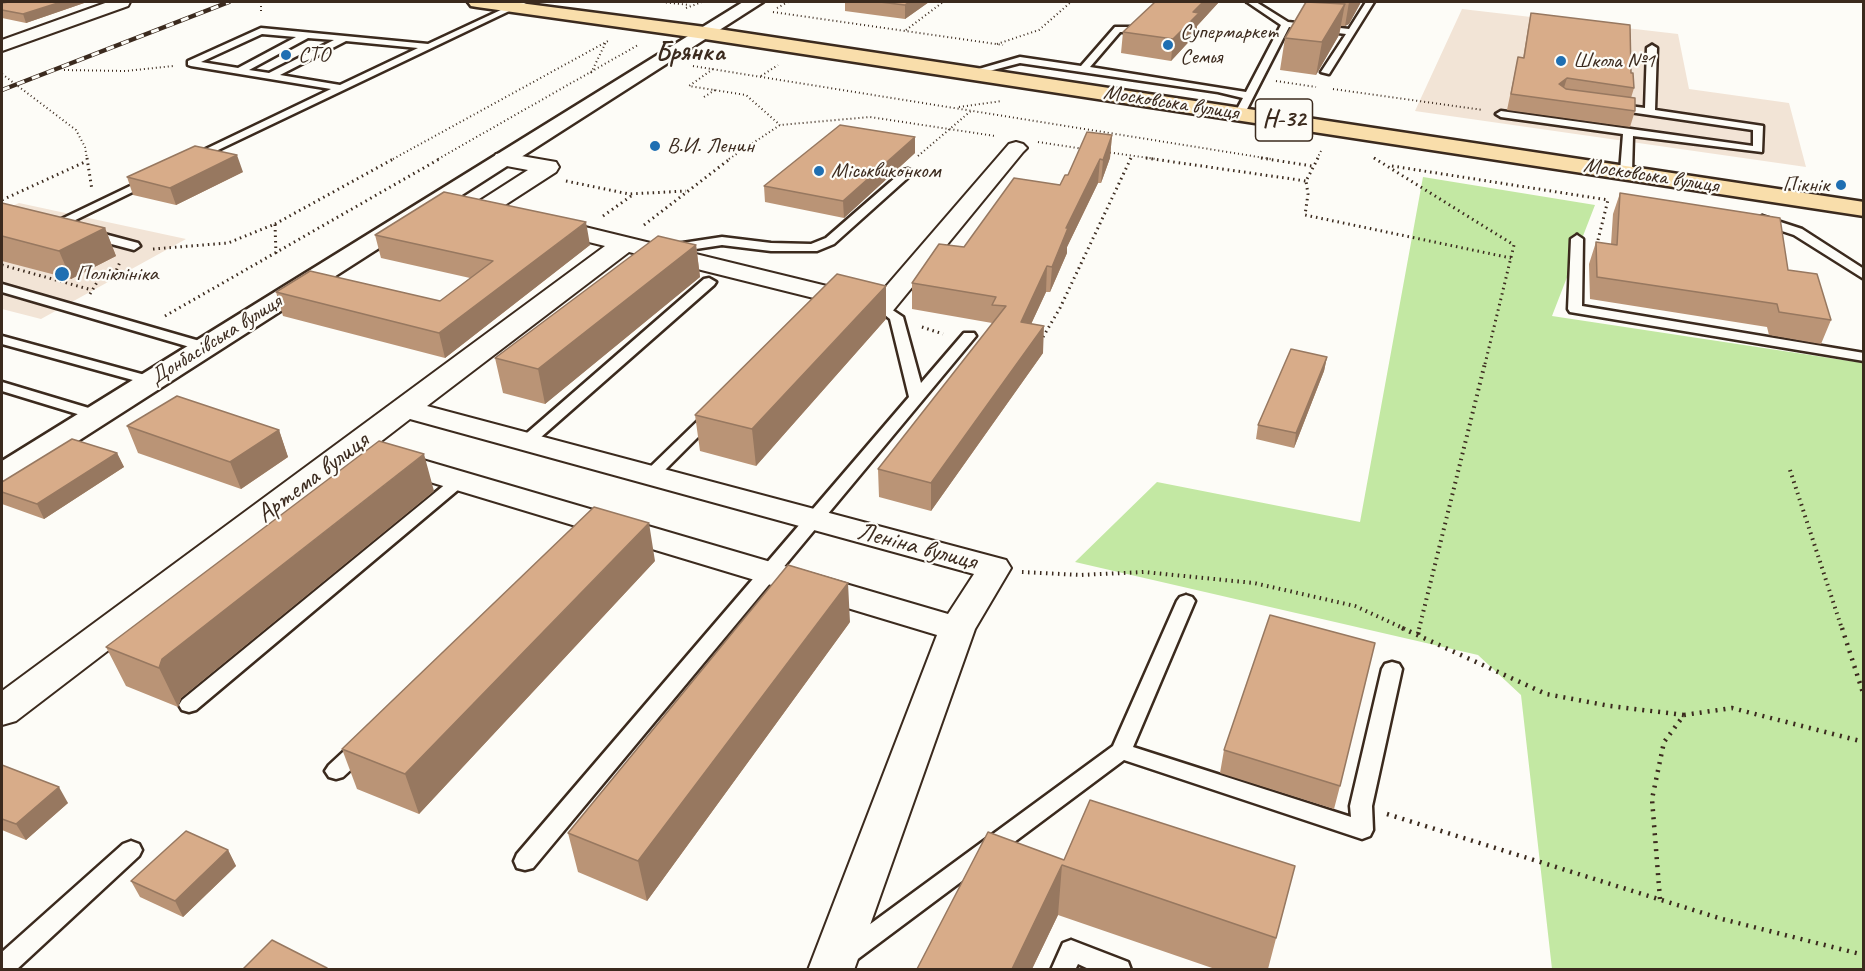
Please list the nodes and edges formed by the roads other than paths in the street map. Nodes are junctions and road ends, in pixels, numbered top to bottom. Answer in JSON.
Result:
{"nodes":[{"id":1,"x":122,"y":2,"type":"edge"},
{"id":2,"x":477,"y":2,"type":"edge"},
{"id":3,"x":754,"y":2,"type":"edge"},
{"id":4,"x":1251,"y":2,"type":"edge"},
{"id":5,"x":1370,"y":2,"type":"edge"},
{"id":6,"x":518,"y":4,"type":"edge"},
{"id":7,"x":1149,"y":12,"type":"edge"},
{"id":8,"x":1286,"y":24,"type":"junction"},
{"id":9,"x":1352,"y":32,"type":"junction"},
{"id":10,"x":705,"y":33,"type":"junction"},
{"id":11,"x":306,"y":36,"type":"junction"},
{"id":12,"x":343,"y":39,"type":"junction"},
{"id":13,"x":2,"y":46,"type":"edge"},
{"id":14,"x":429,"y":46,"type":"junction"},
{"id":15,"x":1652,"y":48,"type":"dead end"},
{"id":16,"x":1084,"y":68,"type":"junction"},
{"id":17,"x":239,"y":71,"type":"junction"},
{"id":18,"x":1326,"y":72,"type":"edge"},
{"id":19,"x":970,"y":73,"type":"junction"},
{"id":20,"x":270,"y":76,"type":"junction"},
{"id":21,"x":342,"y":88,"type":"junction"},
{"id":22,"x":1244,"y":105,"type":"junction"},
{"id":23,"x":1606,"y":106,"type":"edge"},
{"id":24,"x":1650,"y":112,"type":"junction"},
{"id":25,"x":1501,"y":114,"type":"dead end"},
{"id":26,"x":1628,"y":133,"type":"junction"},
{"id":27,"x":1023,"y":144,"type":"road end"},
{"id":28,"x":504,"y":159,"type":"junction"},
{"id":29,"x":181,"y":164,"type":"edge"},
{"id":30,"x":908,"y":172,"type":"dead end"},
{"id":31,"x":1626,"y":172,"type":"junction"},
{"id":32,"x":159,"y":175,"type":"edge"},
{"id":33,"x":1863,"y":209,"type":"edge"},
{"id":34,"x":1748,"y":216,"type":"edge"},
{"id":35,"x":631,"y":237,"type":"junction"},
{"id":36,"x":1577,"y":239,"type":"dead end"},
{"id":37,"x":134,"y":246,"type":"dead end"},
{"id":38,"x":654,"y":251,"type":"junction"},
{"id":39,"x":1863,"y":275,"type":"edge"},
{"id":40,"x":709,"y":282,"type":"dead end"},
{"id":41,"x":2,"y":288,"type":"edge"},
{"id":42,"x":889,"y":312,"type":"junction"},
{"id":43,"x":969,"y":336,"type":"road end"},
{"id":44,"x":2,"y":340,"type":"edge"},
{"id":45,"x":205,"y":347,"type":"junction"},
{"id":46,"x":1863,"y":357,"type":"edge"},
{"id":47,"x":151,"y":381,"type":"junction"},
{"id":48,"x":2,"y":386,"type":"edge"},
{"id":49,"x":917,"y":397,"type":"junction"},
{"id":50,"x":725,"y":402,"type":"edge"},
{"id":51,"x":405,"y":409,"type":"junction"},
{"id":52,"x":97,"y":415,"type":"junction"},
{"id":53,"x":526,"y":442,"type":"junction"},
{"id":54,"x":352,"y":448,"type":"junction"},
{"id":55,"x":2,"y":475,"type":"edge"},
{"id":56,"x":651,"y":476,"type":"junction"},
{"id":57,"x":459,"y":481,"type":"junction"},
{"id":58,"x":813,"y":520,"type":"junction"},
{"id":59,"x":768,"y":573,"type":"junction"},
{"id":60,"x":1186,"y":601,"type":"dead end"},
{"id":61,"x":957,"y":629,"type":"junction"},
{"id":62,"x":1392,"y":669,"type":"dead end"},
{"id":63,"x":189,"y":705,"type":"dead end"},
{"id":64,"x":2,"y":711,"type":"edge"},
{"id":65,"x":379,"y":731,"type":"edge"},
{"id":66,"x":1121,"y":751,"type":"junction"},
{"id":67,"x":336,"y":771,"type":"dead end"},
{"id":68,"x":131,"y":850,"type":"dead end"},
{"id":69,"x":525,"y":861,"type":"dead end"},
{"id":70,"x":2,"y":967,"type":"edge"},
{"id":71,"x":833,"y":967,"type":"edge"},
{"id":72,"x":1063,"y":969,"type":"edge"},
{"id":73,"x":1119,"y":969,"type":"edge"}],
"edges":[{"from":1,"to":13,"type":"street"},
{"from":2,"to":6,"type":"main road","name":"Московська вулиця","number":"Н-32"},
{"from":3,"to":10,"type":"street","name":"Донбасівська вулиця"},
{"from":4,"to":8,"type":"lane"},
{"from":5,"to":9,"type":"lane"},
{"from":6,"to":10,"type":"main road","name":"Московська вулиця","number":"Н-32"},
{"from":6,"to":14,"type":"lane"},
{"from":7,"to":16,"type":"lane"},
{"from":8,"to":9,"type":"lane"},
{"from":8,"to":22,"type":"lane"},
{"from":9,"to":18,"type":"lane"},
{"from":10,"to":19,"type":"main road","name":"Московська вулиця","number":"Н-32"},
{"from":10,"to":28,"type":"street","name":"Донбасівська вулиця"},
{"from":11,"to":12,"type":"lane"},
{"from":11,"to":17,"type":"lane"},
{"from":11,"to":17,"type":"lane"},
{"from":12,"to":14,"type":"lane"},
{"from":12,"to":20,"type":"lane"},
{"from":14,"to":21,"type":"lane"},
{"from":15,"to":24,"type":"lane"},
{"from":16,"to":19,"type":"lane"},
{"from":16,"to":22,"type":"lane"},
{"from":17,"to":20,"type":"lane"},
{"from":19,"to":22,"type":"main road","name":"Московська вулиця","number":"Н-32"},
{"from":20,"to":21,"type":"lane"},
{"from":21,"to":29,"type":"lane"},
{"from":22,"to":31,"type":"main road","name":"Московська вулиця","number":"Н-32"},
{"from":23,"to":24,"type":"lane"},
{"from":24,"to":26,"type":"lane"},
{"from":25,"to":26,"type":"lane"},
{"from":26,"to":31,"type":"lane"},
{"from":27,"to":42,"type":"street"},
{"from":28,"to":35,"type":"street"},
{"from":28,"to":45,"type":"street","name":"Донбасівська вулиця"},
{"from":30,"to":38,"type":"lane"},
{"from":31,"to":33,"type":"main road","name":"Московська вулиця","number":"Н-32"},
{"from":32,"to":37,"type":"lane"},
{"from":34,"to":39,"type":"lane"},
{"from":35,"to":38,"type":"street"},
{"from":35,"to":51,"type":"street","name":"Артема вулиця"},
{"from":36,"to":46,"type":"lane"},
{"from":38,"to":42,"type":"street"},
{"from":40,"to":53,"type":"lane"},
{"from":41,"to":45,"type":"lane"},
{"from":42,"to":49,"type":"lane"},
{"from":43,"to":49,"type":"lane"},
{"from":44,"to":47,"type":"lane"},
{"from":45,"to":47,"type":"street","name":"Донбасівська вулиця"},
{"from":47,"to":52,"type":"street","name":"Донбасівська вулиця"},
{"from":48,"to":52,"type":"lane"},
{"from":49,"to":58,"type":"lane"},
{"from":50,"to":56,"type":"lane"},
{"from":51,"to":53,"type":"street","name":"Леніна вулиця"},
{"from":51,"to":54,"type":"street","name":"Артема вулиця"},
{"from":52,"to":55,"type":"street","name":"Донбасівська вулиця"},
{"from":53,"to":56,"type":"street","name":"Леніна вулиця"},
{"from":54,"to":57,"type":"street"},
{"from":54,"to":64,"type":"street","name":"Артема вулиця"},
{"from":56,"to":58,"type":"street","name":"Леніна вулиця"},
{"from":57,"to":59,"type":"street"},
{"from":57,"to":63,"type":"lane"},
{"from":58,"to":59,"type":"lane"},
{"from":58,"to":61,"type":"street","name":"Леніна вулиця"},
{"from":59,"to":61,"type":"street"},
{"from":59,"to":69,"type":"lane"},
{"from":60,"to":66,"type":"lane"},
{"from":61,"to":71,"type":"street","name":"Леніна вулиця"},
{"from":62,"to":66,"type":"lane"},
{"from":65,"to":67,"type":"lane"},
{"from":66,"to":71,"type":"lane"},
{"from":68,"to":70,"type":"lane"},
{"from":72,"to":73,"type":"lane"}]}
